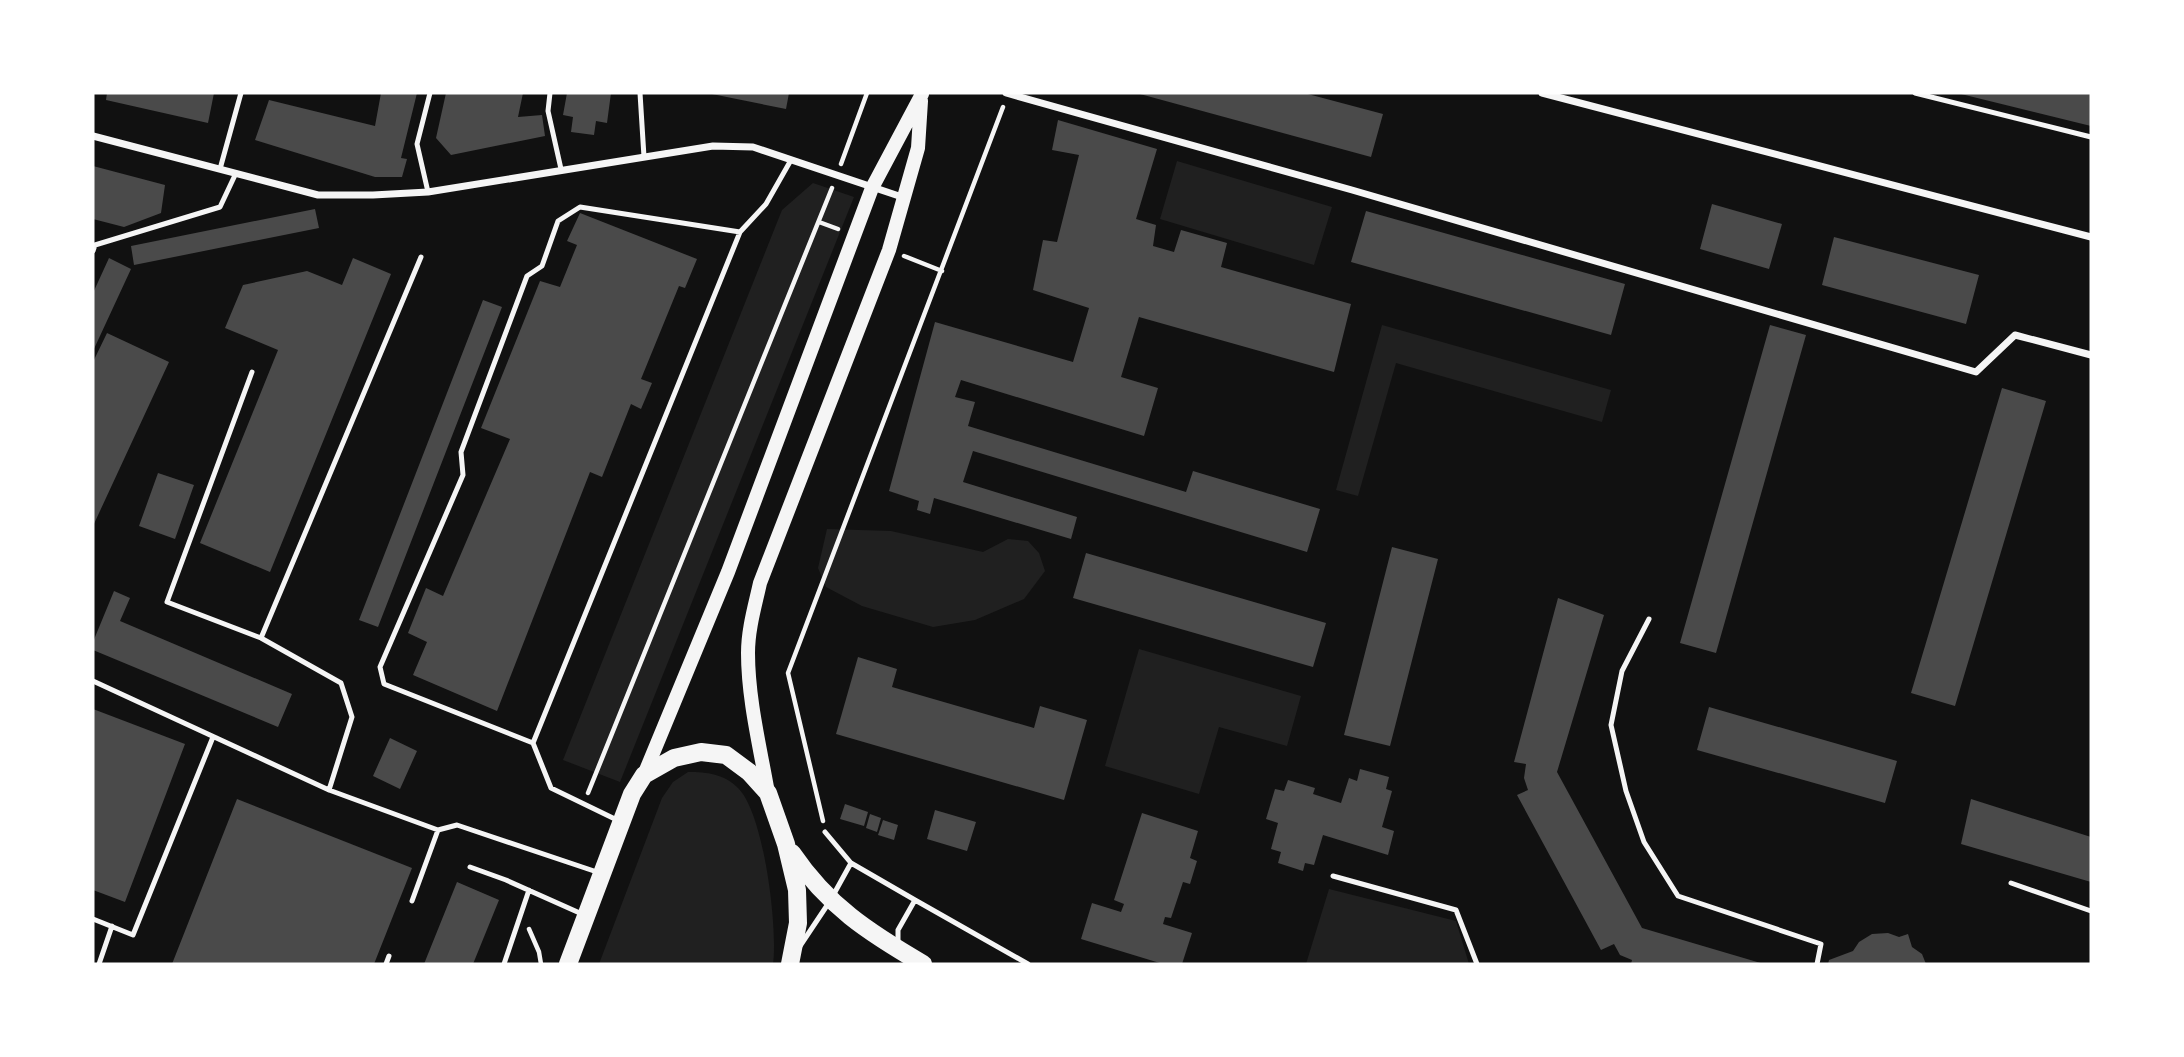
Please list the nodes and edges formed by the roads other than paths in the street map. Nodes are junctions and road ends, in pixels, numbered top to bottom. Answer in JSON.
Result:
{"nodes":[{"id":1,"x":241,"y":93,"type":"edge"},
{"id":2,"x":430,"y":93,"type":"edge"},
{"id":3,"x":550,"y":93,"type":"edge"},
{"id":4,"x":640,"y":93,"type":"edge"},
{"id":5,"x":922,"y":93,"type":"edge"},
{"id":6,"x":1007,"y":93,"type":"edge"},
{"id":7,"x":1542,"y":93,"type":"edge"},
{"id":8,"x":1915,"y":93,"type":"edge"},
{"id":9,"x":93,"y":136,"type":"edge"},
{"id":10,"x":2091,"y":137,"type":"edge"},
{"id":11,"x":644,"y":157,"type":"junction"},
{"id":12,"x":791,"y":160,"type":"junction"},
{"id":13,"x":220,"y":169,"type":"junction"},
{"id":14,"x":561,"y":169,"type":"junction"},
{"id":15,"x":236,"y":173,"type":"junction"},
{"id":16,"x":872,"y":188,"type":"junction"},
{"id":17,"x":428,"y":192,"type":"junction"},
{"id":18,"x":905,"y":198,"type":"junction"},
{"id":19,"x":740,"y":232,"type":"junction"},
{"id":20,"x":2091,"y":237,"type":"edge"},
{"id":21,"x":94,"y":246,"type":"edge"},
{"id":22,"x":421,"y":257,"type":"dead end"},
{"id":23,"x":2091,"y":355,"type":"edge"},
{"id":24,"x":252,"y":372,"type":"dead end"},
{"id":25,"x":1649,"y":619,"type":"dead end"},
{"id":26,"x":261,"y":638,"type":"junction"},
{"id":27,"x":93,"y":681,"type":"edge"},
{"id":28,"x":213,"y":737,"type":"junction"},
{"id":29,"x":533,"y":743,"type":"junction"},
{"id":30,"x":644,"y":775,"type":"junction"},
{"id":31,"x":329,"y":789,"type":"junction"},
{"id":32,"x":768,"y":793,"type":"junction"},
{"id":33,"x":620,"y":822,"type":"junction"},
{"id":34,"x":438,"y":830,"type":"junction"},
{"id":35,"x":825,"y":832,"type":"road end"},
{"id":36,"x":786,"y":844,"type":"junction"},
{"id":37,"x":851,"y":863,"type":"junction"},
{"id":38,"x":470,"y":867,"type":"dead end"},
{"id":39,"x":602,"y":874,"type":"junction"},
{"id":40,"x":1333,"y":876,"type":"dead end"},
{"id":41,"x":2011,"y":883,"type":"dead end"},
{"id":42,"x":529,"y":890,"type":"junction"},
{"id":43,"x":915,"y":900,"type":"junction"},
{"id":44,"x":412,"y":901,"type":"dead end"},
{"id":45,"x":831,"y":901,"type":"junction"},
{"id":46,"x":2091,"y":911,"type":"edge"},
{"id":47,"x":585,"y":916,"type":"junction"},
{"id":48,"x":93,"y":919,"type":"edge"},
{"id":49,"x":112,"y":926,"type":"junction"},
{"id":50,"x":899,"y":953,"type":"junction"},
{"id":51,"x":389,"y":956,"type":"dead end"},
{"id":52,"x":791,"y":961,"type":"edge"},
{"id":53,"x":99,"y":964,"type":"edge"},
{"id":54,"x":386,"y":964,"type":"edge"},
{"id":55,"x":504,"y":964,"type":"edge"},
{"id":56,"x":568,"y":964,"type":"edge"},
{"id":57,"x":923,"y":964,"type":"edge"},
{"id":58,"x":1028,"y":964,"type":"edge"},
{"id":59,"x":1477,"y":964,"type":"edge"},
{"id":60,"x":1817,"y":964,"type":"edge"}],
"edges":[{"from":1,"to":13,"type":"lane"},
{"from":2,"to":17,"type":"lane"},
{"from":3,"to":14,"type":"lane"},
{"from":4,"to":11,"type":"lane"},
{"from":5,"to":16,"type":"main road"},
{"from":5,"to":18,"type":"main road"},
{"from":6,"to":23,"type":"street"},
{"from":7,"to":20,"type":"street"},
{"from":8,"to":10,"type":"lane"},
{"from":9,"to":13,"type":"street"},
{"from":11,"to":12,"type":"street"},
{"from":11,"to":14,"type":"street"},
{"from":12,"to":16,"type":"street"},
{"from":12,"to":19,"type":"lane"},
{"from":13,"to":15,"type":"street"},
{"from":14,"to":17,"type":"street"},
{"from":15,"to":17,"type":"street"},
{"from":15,"to":21,"type":"lane"},
{"from":16,"to":18,"type":"street"},
{"from":16,"to":30,"type":"main road"},
{"from":18,"to":32,"type":"main road"},
{"from":19,"to":29,"type":"lane"},
{"from":19,"to":29,"type":"lane"},
{"from":22,"to":26,"type":"lane"},
{"from":24,"to":26,"type":"lane"},
{"from":25,"to":60,"type":"lane"},
{"from":26,"to":31,"type":"lane"},
{"from":27,"to":28,"type":"lane"},
{"from":28,"to":31,"type":"lane"},
{"from":28,"to":49,"type":"lane"},
{"from":29,"to":33,"type":"lane"},
{"from":30,"to":32,"type":"main road"},
{"from":30,"to":33,"type":"main road"},
{"from":31,"to":34,"type":"lane"},
{"from":32,"to":36,"type":"main road"},
{"from":33,"to":39,"type":"main road"},
{"from":34,"to":39,"type":"lane"},
{"from":34,"to":44,"type":"lane"},
{"from":35,"to":37,"type":"lane"},
{"from":36,"to":45,"type":"main road"},
{"from":36,"to":52,"type":"main road"},
{"from":37,"to":43,"type":"lane"},
{"from":37,"to":45,"type":"lane"},
{"from":38,"to":42,"type":"lane"},
{"from":39,"to":47,"type":"main road"},
{"from":40,"to":59,"type":"lane"},
{"from":41,"to":46,"type":"lane"},
{"from":42,"to":47,"type":"lane"},
{"from":42,"to":55,"type":"lane"},
{"from":43,"to":50,"type":"lane"},
{"from":43,"to":58,"type":"lane"},
{"from":45,"to":50,"type":"main road"},
{"from":45,"to":52,"type":"lane"},
{"from":47,"to":56,"type":"main road"},
{"from":48,"to":49,"type":"lane"},
{"from":49,"to":53,"type":"lane"},
{"from":50,"to":57,"type":"main road"},
{"from":51,"to":54,"type":"lane"}]}
